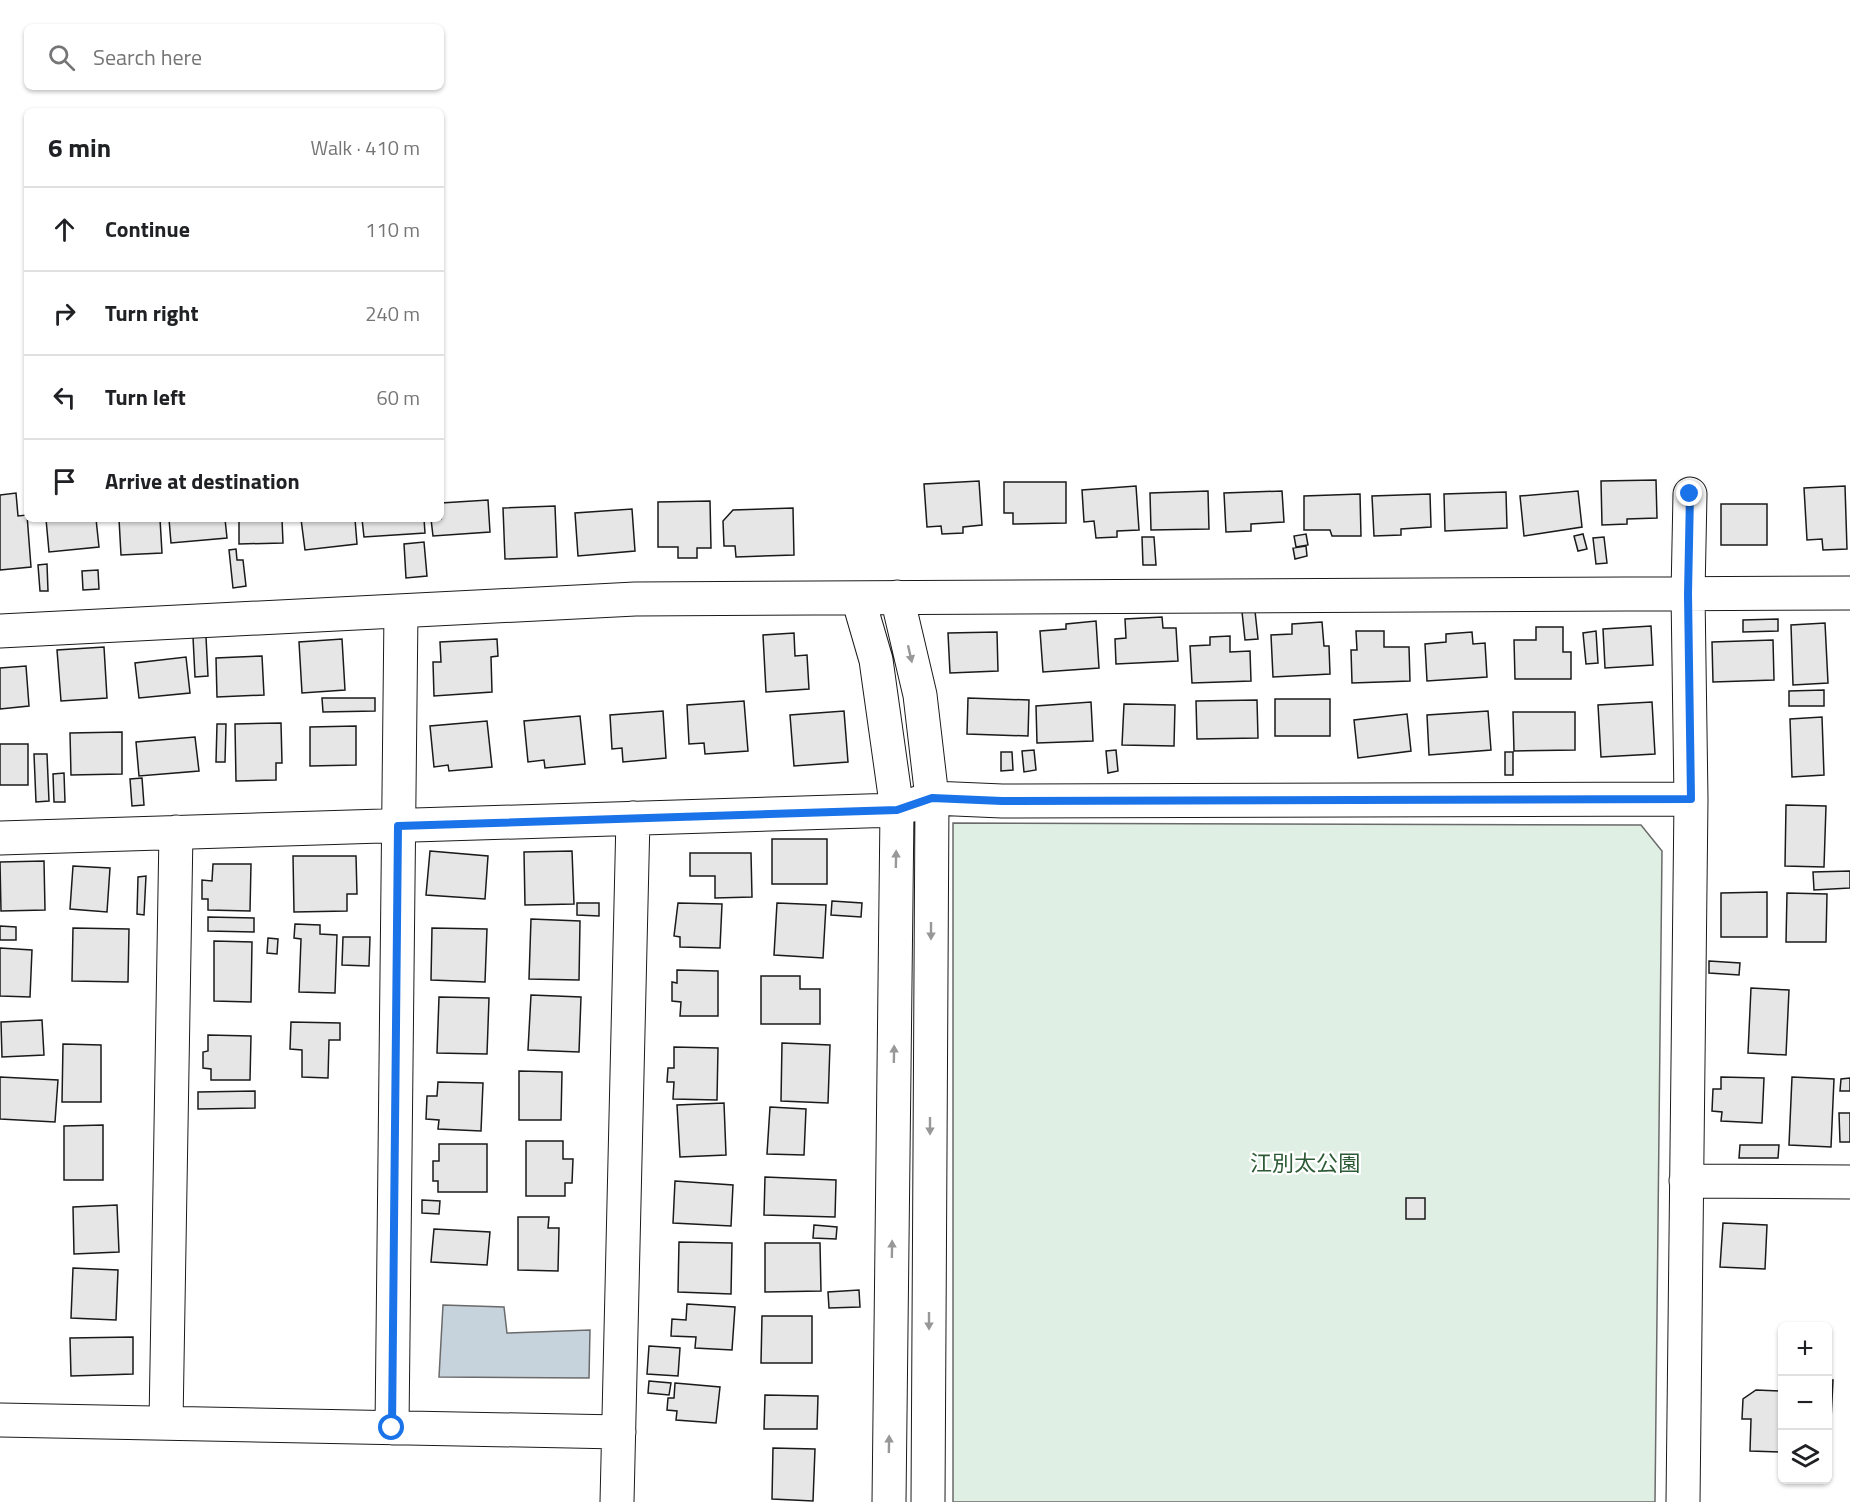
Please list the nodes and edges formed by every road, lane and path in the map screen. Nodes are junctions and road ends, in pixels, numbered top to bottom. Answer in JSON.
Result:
{"nodes":[{"id":1,"x":1690,"y":494,"type":"dead end"},
{"id":2,"x":1688,"y":594,"type":"junction"},
{"id":3,"x":1850,"y":594,"type":"edge"},
{"id":4,"x":897,"y":597,"type":"junction"},
{"id":5,"x":858,"y":598,"type":"junction"},
{"id":6,"x":401,"y":611,"type":"junction"},
{"id":7,"x":0,"y":631,"type":"edge"},
{"id":8,"x":932,"y":798,"type":"junction"},
{"id":9,"x":1691,"y":799,"type":"junction"},
{"id":10,"x":897,"y":810,"type":"junction"},
{"id":11,"x":633,"y":818,"type":"junction"},
{"id":12,"x":398,"y":826,"type":"junction"},
{"id":13,"x":176,"y":832,"type":"junction"},
{"id":14,"x":0,"y":838,"type":"edge"},
{"id":15,"x":1686,"y":1181,"type":"junction"},
{"id":16,"x":1850,"y":1182,"type":"edge"},
{"id":17,"x":0,"y":1420,"type":"edge"},
{"id":18,"x":166,"y":1423,"type":"junction"},
{"id":19,"x":392,"y":1428,"type":"junction"},
{"id":20,"x":619,"y":1432,"type":"junction"},
{"id":21,"x":617,"y":1502,"type":"edge"},
{"id":22,"x":889,"y":1502,"type":"edge"},
{"id":23,"x":928,"y":1502,"type":"edge"},
{"id":24,"x":1683,"y":1502,"type":"edge"}],
"edges":[{"from":1,"to":2,"type":"street"},
{"from":2,"to":3,"type":"street"},
{"from":2,"to":4,"type":"street"},
{"from":2,"to":9,"type":"street"},
{"from":4,"to":5,"type":"street"},
{"from":4,"to":8,"type":"street","one_way":true},
{"from":5,"to":6,"type":"street"},
{"from":5,"to":10,"type":"street"},
{"from":6,"to":7,"type":"street"},
{"from":6,"to":12,"type":"street"},
{"from":8,"to":9,"type":"street"},
{"from":8,"to":10,"type":"street"},
{"from":8,"to":23,"type":"street","one_way":true},
{"from":9,"to":15,"type":"street"},
{"from":10,"to":11,"type":"street"},
{"from":22,"to":10,"type":"street","one_way":true},
{"from":11,"to":12,"type":"street"},
{"from":11,"to":20,"type":"street"},
{"from":12,"to":13,"type":"street"},
{"from":12,"to":19,"type":"street"},
{"from":13,"to":14,"type":"street"},
{"from":13,"to":18,"type":"street"},
{"from":15,"to":16,"type":"street"},
{"from":15,"to":24,"type":"street"},
{"from":17,"to":18,"type":"street"},
{"from":18,"to":19,"type":"street"},
{"from":19,"to":20,"type":"street"},
{"from":20,"to":21,"type":"street"}]}
